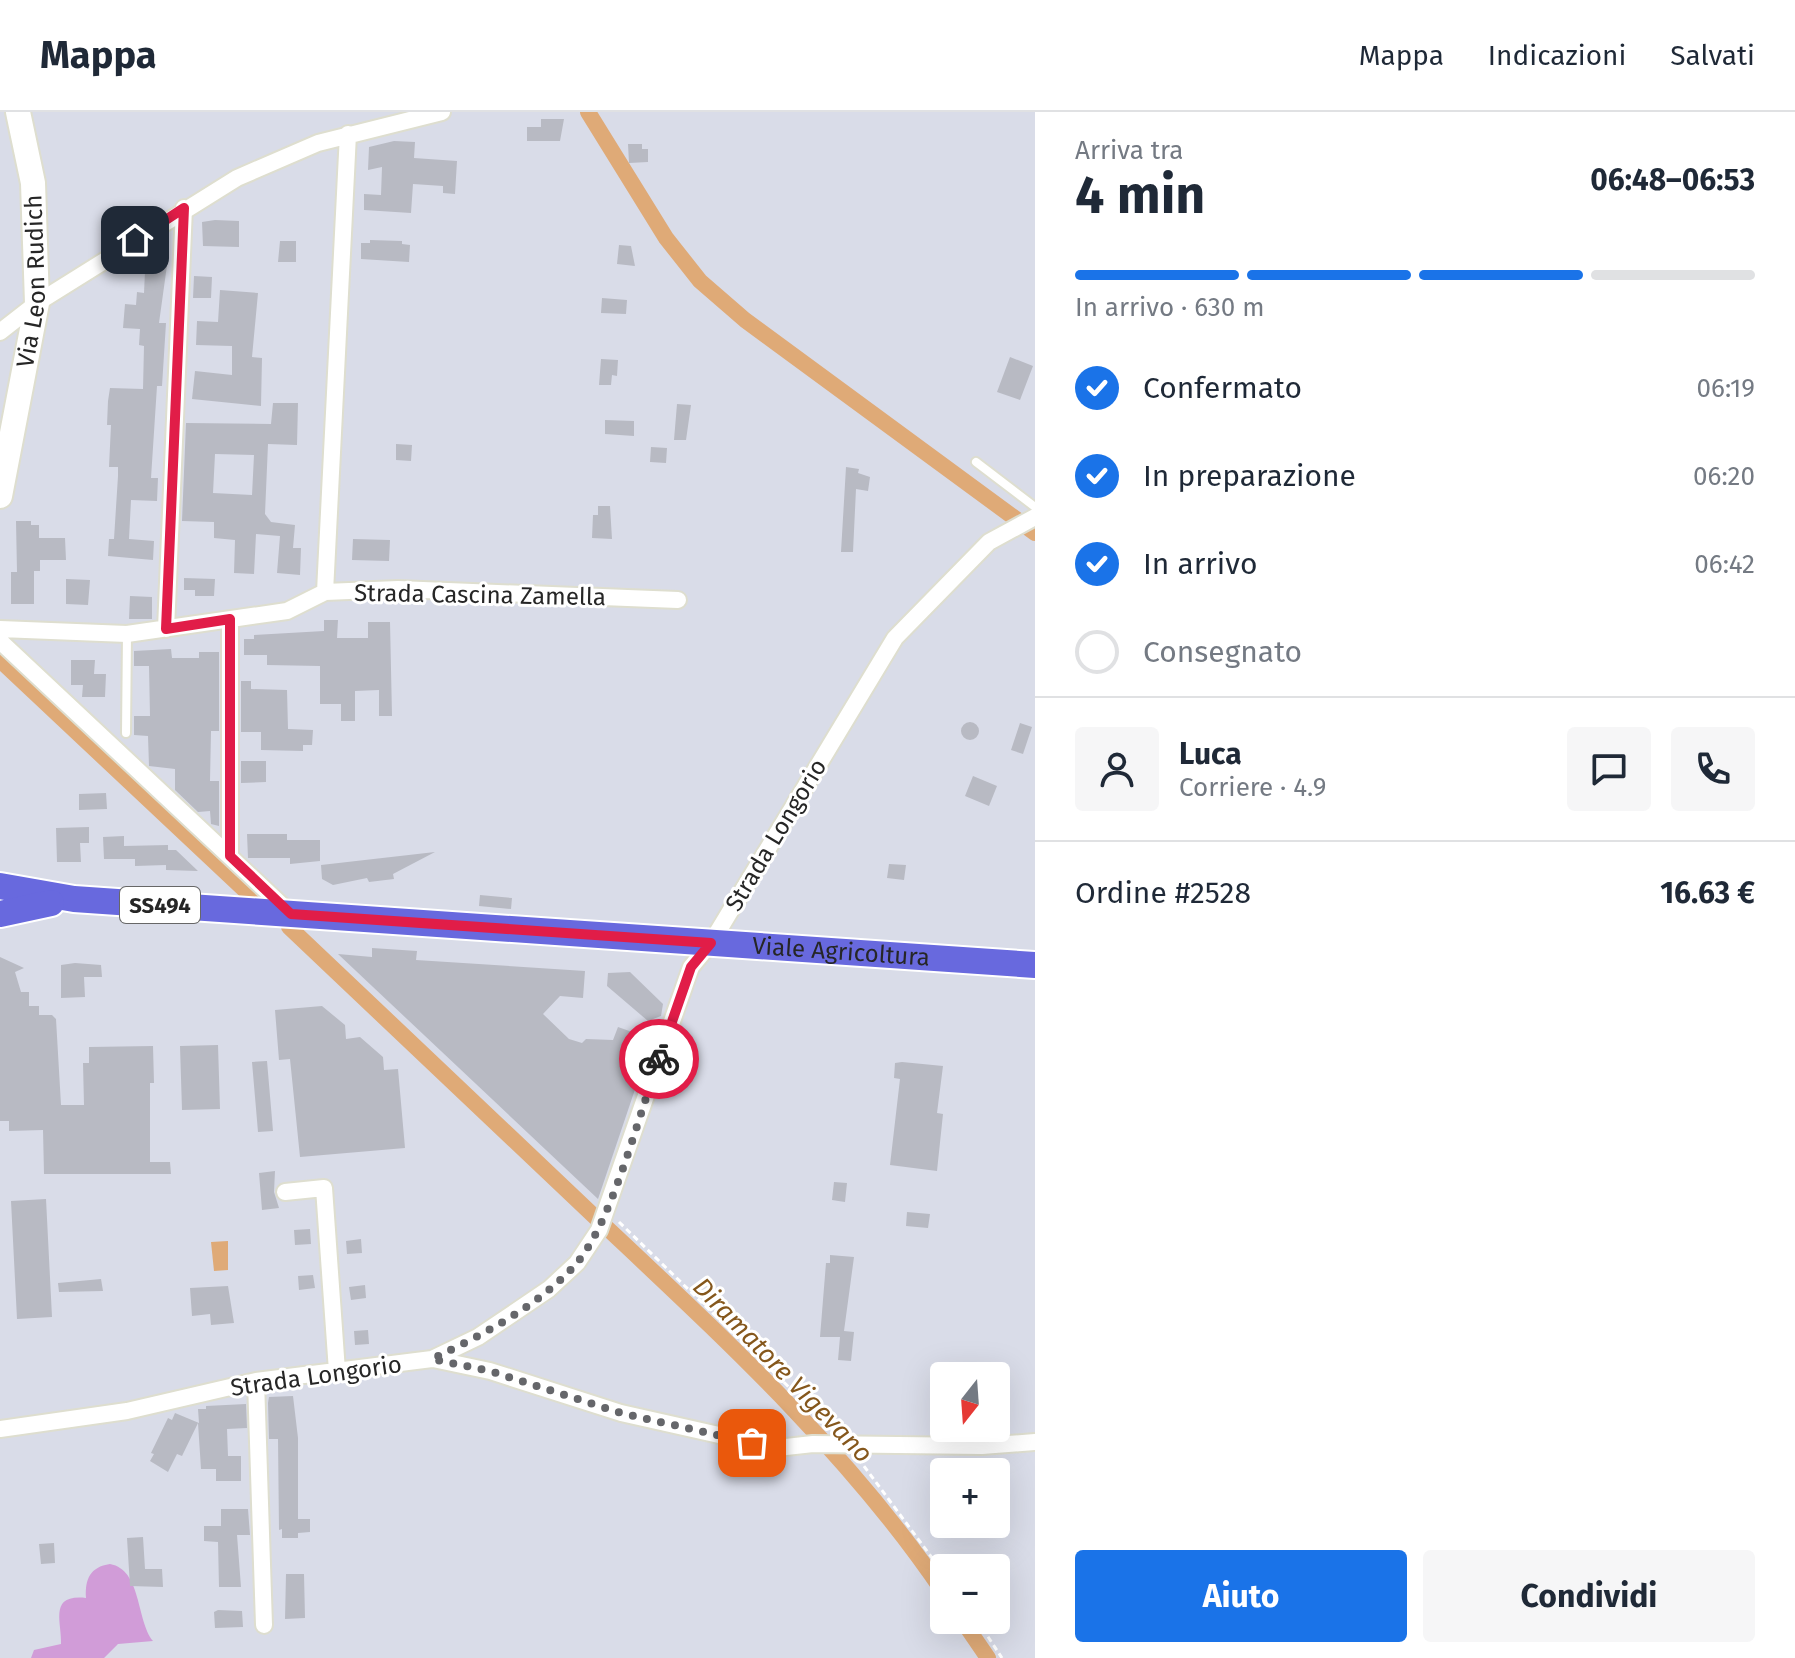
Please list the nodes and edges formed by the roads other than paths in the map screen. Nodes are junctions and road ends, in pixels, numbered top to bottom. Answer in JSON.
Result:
{"nodes":[{"id":1,"x":18,"y":112,"type":"edge"},
{"id":2,"x":442,"y":112,"type":"edge"},
{"id":3,"x":348,"y":134,"type":"junction"},
{"id":4,"x":184,"y":208,"type":"junction"},
{"id":5,"x":37,"y":303,"type":"junction"},
{"id":6,"x":0,"y":332,"type":"edge"},
{"id":7,"x":976,"y":462,"type":"dead end"},
{"id":8,"x":0,"y":496,"type":"edge"},
{"id":9,"x":1027,"y":518,"type":"edge"},
{"id":10,"x":325,"y":592,"type":"junction"},
{"id":11,"x":678,"y":600,"type":"dead end"},
{"id":12,"x":230,"y":619,"type":"junction"},
{"id":13,"x":0,"y":629,"type":"edge"},
{"id":14,"x":166,"y":629,"type":"junction"},
{"id":15,"x":127,"y":634,"type":"junction"},
{"id":16,"x":0,"y":641,"type":"edge"},
{"id":17,"x":126,"y":733,"type":"dead end"},
{"id":18,"x":230,"y":856,"type":"junction"},
{"id":19,"x":0,"y":886,"type":"edge"},
{"id":20,"x":74,"y":899,"type":"junction"},
{"id":21,"x":0,"y":914,"type":"edge"},
{"id":22,"x":289,"y":914,"type":"junction"},
{"id":23,"x":711,"y":943,"type":"junction"},
{"id":24,"x":1035,"y":965,"type":"edge"},
{"id":25,"x":285,"y":1192,"type":"dead end"},
{"id":26,"x":432,"y":1359,"type":"junction"},
{"id":27,"x":337,"y":1371,"type":"junction"},
{"id":28,"x":256,"y":1381,"type":"junction"},
{"id":29,"x":0,"y":1429,"type":"edge"},
{"id":30,"x":1035,"y":1442,"type":"edge"},
{"id":31,"x":264,"y":1625,"type":"dead end"}],
"edges":[{"from":1,"to":5,"type":"main road","name":"Via Leon Rudich"},
{"from":2,"to":3,"type":"street"},
{"from":3,"to":4,"type":"street"},
{"from":3,"to":10,"type":"street"},
{"from":4,"to":5,"type":"street"},
{"from":4,"to":14,"type":"street"},
{"from":5,"to":6,"type":"street"},
{"from":5,"to":8,"type":"main road","name":"Via Leon Rudich"},
{"from":7,"to":9,"type":"lane"},
{"from":9,"to":23,"type":"street","name":"Strada Longorio"},
{"from":10,"to":11,"type":"street","name":"Strada Cascina Zamella"},
{"from":10,"to":12,"type":"street","name":"Strada Cascina Zamella"},
{"from":12,"to":14,"type":"street","name":"Strada Cascina Zamella"},
{"from":12,"to":18,"type":"street"},
{"from":13,"to":15,"type":"street","name":"Strada Cascina Zamella"},
{"from":14,"to":15,"type":"street","name":"Strada Cascina Zamella"},
{"from":15,"to":17,"type":"lane"},
{"from":16,"to":18,"type":"street"},
{"from":18,"to":22,"type":"street"},
{"from":19,"to":20,"type":"main road","name":"Viale Agricoltura","number":"SS494"},
{"from":20,"to":21,"type":"main road","name":"Viale Agricoltura","number":"SS494"},
{"from":20,"to":22,"type":"main road","name":"Viale Agricoltura","number":"SS494"},
{"from":22,"to":23,"type":"main road","name":"Viale Agricoltura","number":"SS494"},
{"from":23,"to":24,"type":"main road","name":"Viale Agricoltura","number":"SS494"},
{"from":23,"to":26,"type":"street","name":"Strada Longorio"},
{"from":25,"to":27,"type":"street"},
{"from":26,"to":27,"type":"street","name":"Strada Longorio"},
{"from":26,"to":30,"type":"street"},
{"from":27,"to":28,"type":"street","name":"Strada Longorio"},
{"from":28,"to":29,"type":"street","name":"Strada Longorio"},
{"from":28,"to":31,"type":"street"}]}
